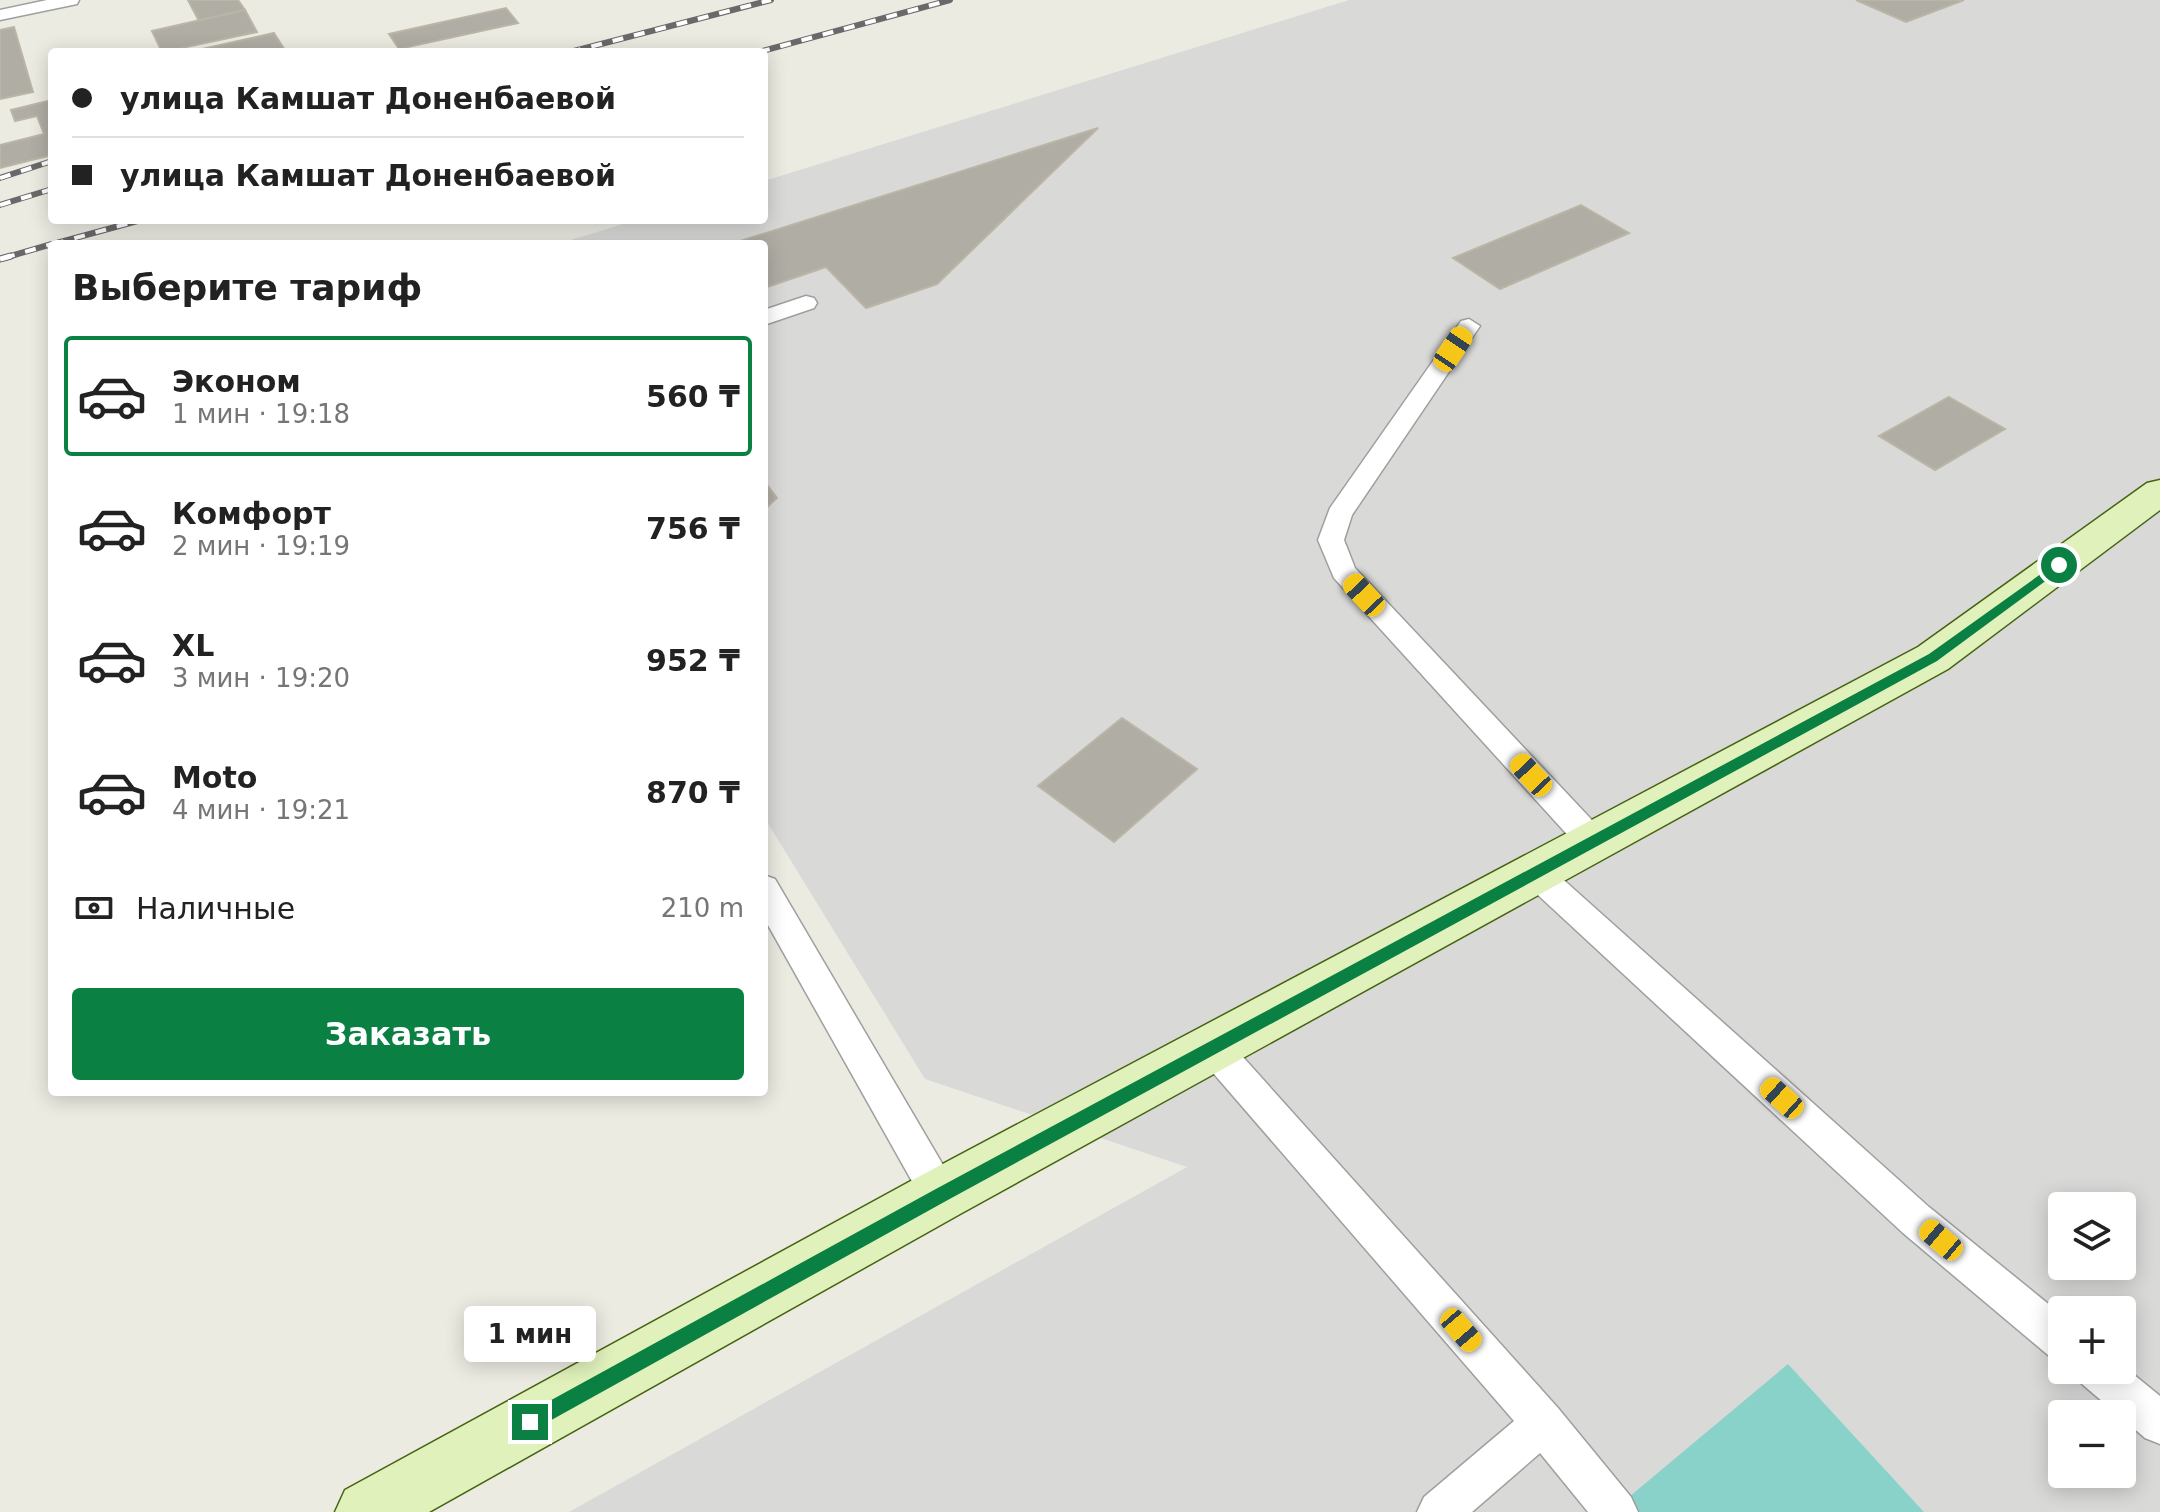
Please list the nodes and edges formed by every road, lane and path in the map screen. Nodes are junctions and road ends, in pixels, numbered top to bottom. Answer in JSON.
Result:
{"nodes":[{"id":1,"x":71,"y":0,"type":"edge"},
{"id":2,"x":0,"y":15,"type":"edge"},
{"id":3,"x":806,"y":303,"type":"dead end"},
{"id":4,"x":768,"y":317,"type":"edge"},
{"id":5,"x":1469,"y":326,"type":"dead end"},
{"id":6,"x":2160,"y":492,"type":"edge"},
{"id":7,"x":1594,"y":843,"type":"junction"},
{"id":8,"x":1536,"y":874,"type":"junction"},
{"id":9,"x":768,"y":895,"type":"edge"},
{"id":10,"x":1213,"y":1048,"type":"junction"},
{"id":11,"x":940,"y":1195,"type":"junction"},
{"id":12,"x":2048,"y":1329,"type":"edge"},
{"id":13,"x":2113,"y":1384,"type":"edge"},
{"id":14,"x":1543,"y":1423,"type":"junction"},
{"id":15,"x":2160,"y":1423,"type":"edge"},
{"id":16,"x":367,"y":1512,"type":"edge"},
{"id":17,"x":1439,"y":1512,"type":"edge"},
{"id":18,"x":1616,"y":1512,"type":"edge"}],
"edges":[{"from":1,"to":2,"type":"lane"},
{"from":3,"to":4,"type":"lane"},
{"from":5,"to":7,"type":"lane"},
{"from":6,"to":7,"type":"street"},
{"from":7,"to":8,"type":"street"},
{"from":8,"to":10,"type":"street"},
{"from":8,"to":12,"type":"lane"},
{"from":9,"to":11,"type":"lane"},
{"from":10,"to":11,"type":"street"},
{"from":10,"to":14,"type":"lane"},
{"from":11,"to":16,"type":"street"},
{"from":13,"to":15,"type":"lane"},
{"from":14,"to":17,"type":"lane"},
{"from":14,"to":18,"type":"lane"}]}
